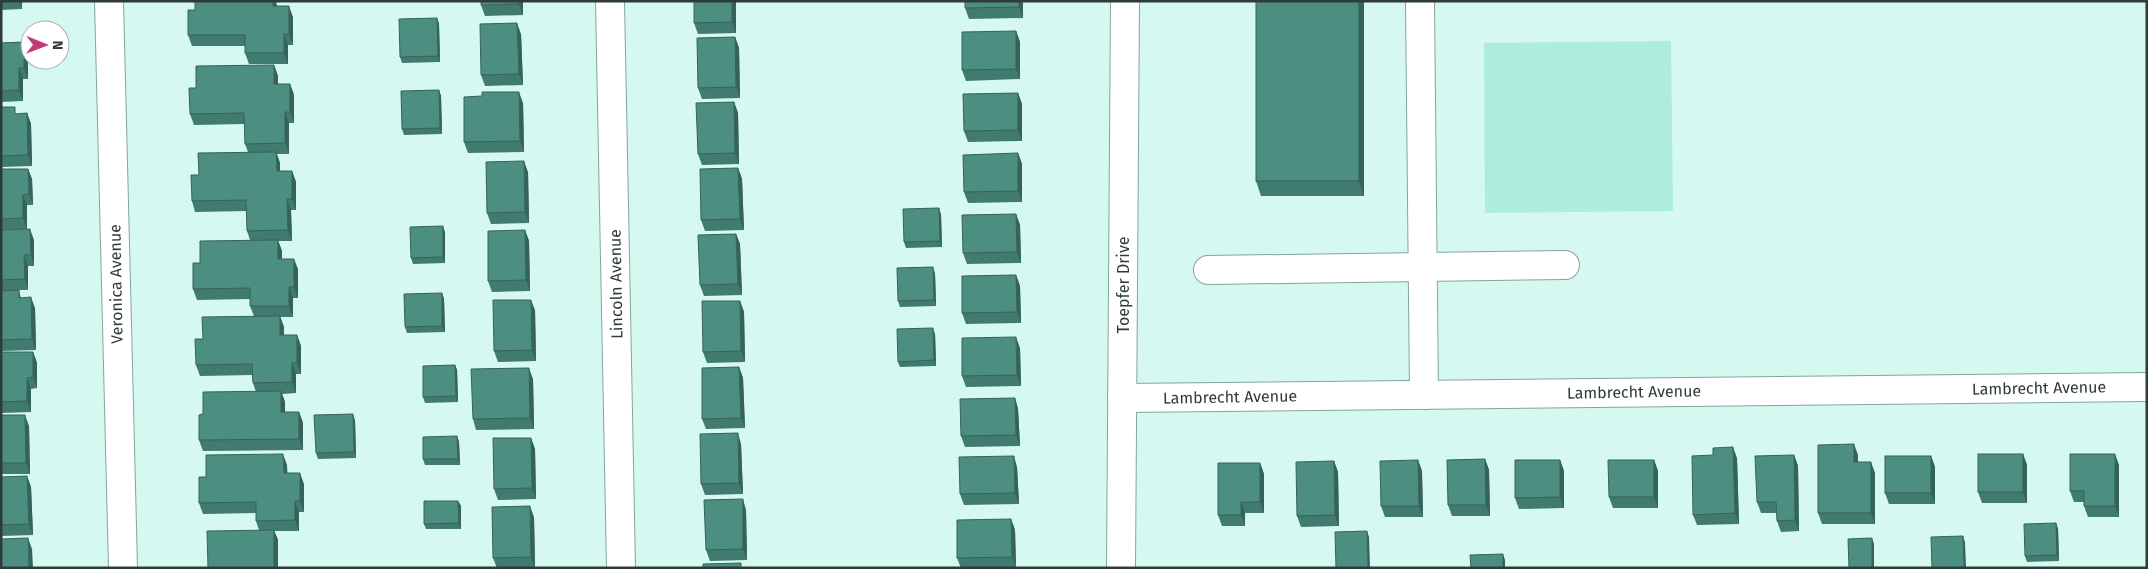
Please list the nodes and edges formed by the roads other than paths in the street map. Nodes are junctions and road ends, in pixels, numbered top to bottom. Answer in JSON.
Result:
{"nodes":[{"id":1,"x":109,"y":1,"type":"edge"},
{"id":2,"x":610,"y":1,"type":"edge"},
{"id":3,"x":1125,"y":1,"type":"edge"},
{"id":4,"x":1420,"y":1,"type":"edge"},
{"id":5,"x":1566,"y":265,"type":"dead end"},
{"id":6,"x":1423,"y":266,"type":"junction"},
{"id":7,"x":1208,"y":270,"type":"dead end"},
{"id":8,"x":2147,"y":387,"type":"edge"},
{"id":9,"x":1424,"y":395,"type":"junction"},
{"id":10,"x":1122,"y":398,"type":"junction"},
{"id":11,"x":123,"y":568,"type":"edge"},
{"id":12,"x":621,"y":568,"type":"edge"},
{"id":13,"x":1121,"y":568,"type":"edge"}],
"edges":[{"from":1,"to":11,"type":"street","name":"Veronica Avenue"},
{"from":2,"to":12,"type":"street","name":"Lincoln Avenue"},
{"from":3,"to":10,"type":"street","name":"Toepfer Drive"},
{"from":4,"to":6,"type":"street"},
{"from":5,"to":6,"type":"street"},
{"from":6,"to":7,"type":"street"},
{"from":6,"to":9,"type":"street"},
{"from":8,"to":9,"type":"street","name":"Lambrecht Avenue"},
{"from":9,"to":10,"type":"street","name":"Lambrecht Avenue"},
{"from":10,"to":13,"type":"street","name":"Toepfer Drive"}]}
